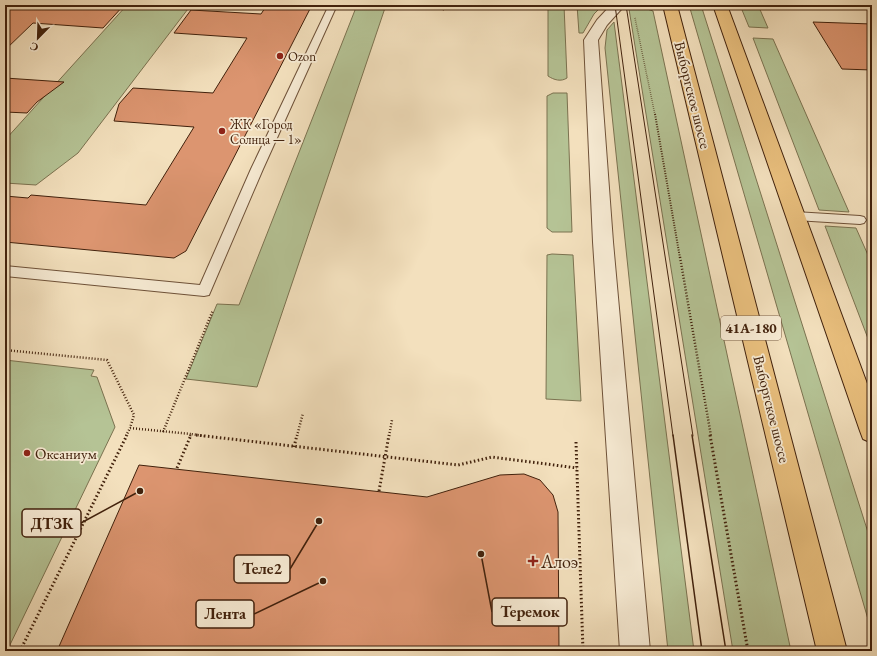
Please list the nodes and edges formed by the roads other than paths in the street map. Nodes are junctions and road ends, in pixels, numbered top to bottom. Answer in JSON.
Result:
{"nodes":[{"id":1,"x":333,"y":5,"type":"edge"},
{"id":2,"x":670,"y":5,"type":"edge"},
{"id":3,"x":720,"y":5,"type":"edge"},
{"id":4,"x":625,"y":8,"type":"edge"},
{"id":5,"x":795,"y":216,"type":"junction"},
{"id":6,"x":860,"y":220,"type":"dead end"},
{"id":7,"x":5,"y":271,"type":"edge"},
{"id":8,"x":867,"y":408,"type":"edge"},
{"id":9,"x":872,"y":431,"type":"edge"},
{"id":10,"x":635,"y":651,"type":"edge"},
{"id":11,"x":832,"y":651,"type":"edge"}],
"edges":[{"from":1,"to":7,"type":"lane"},
{"from":2,"to":11,"type":"main road","name":"Выборгское шоссе","number":"41А-180"},
{"from":3,"to":5,"type":"main road"},
{"from":4,"to":10,"type":"street"},
{"from":5,"to":6,"type":"lane"},
{"from":5,"to":8,"type":"main road"},
{"from":8,"to":9,"type":"main road"}]}
